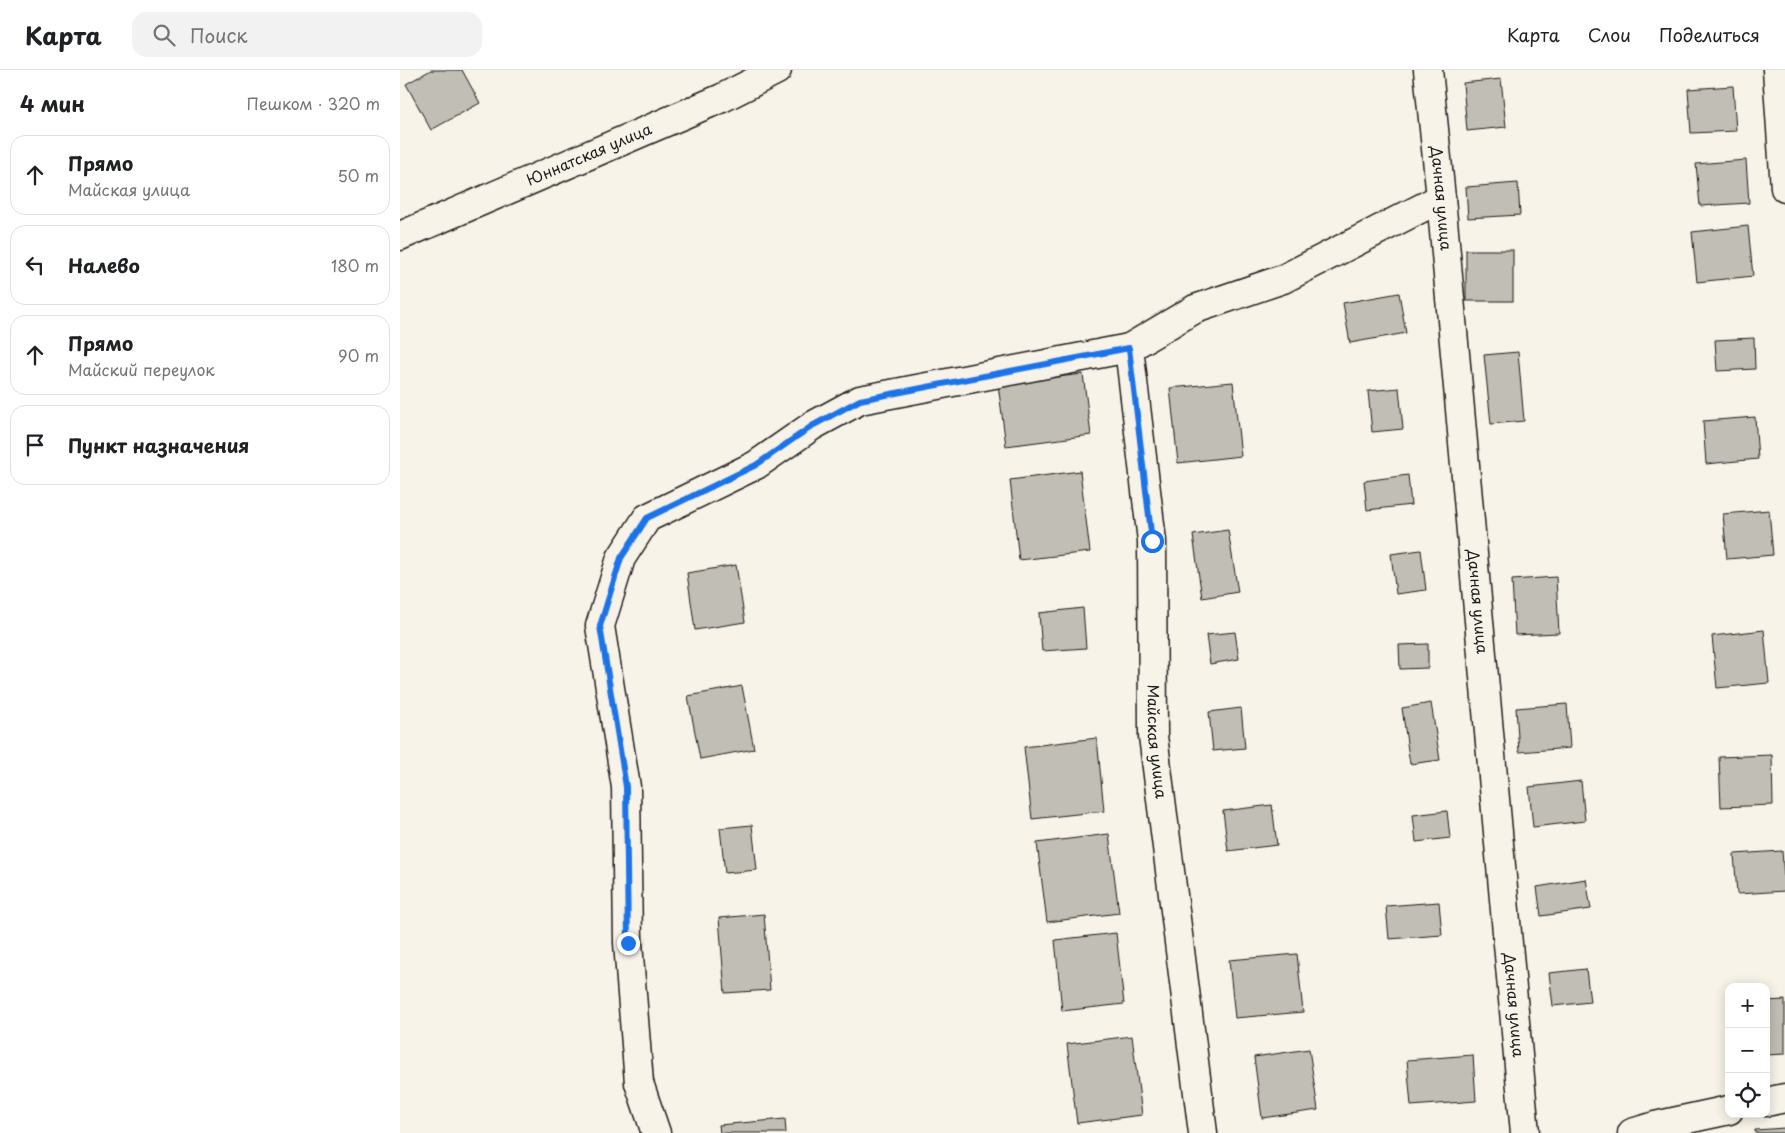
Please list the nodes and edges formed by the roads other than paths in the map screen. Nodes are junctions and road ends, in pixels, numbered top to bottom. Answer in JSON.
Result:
{"nodes":[{"id":1,"x":777,"y":70,"type":"edge"},
{"id":2,"x":1428,"y":70,"type":"edge"},
{"id":3,"x":1777,"y":70,"type":"edge"},
{"id":4,"x":1785,"y":188,"type":"edge"},
{"id":5,"x":1442,"y":198,"type":"junction"},
{"id":6,"x":400,"y":236,"type":"edge"},
{"id":7,"x":1129,"y":348,"type":"junction"},
{"id":8,"x":1785,"y":1098,"type":"edge"},
{"id":9,"x":1770,"y":1101,"type":"edge"},
{"id":10,"x":1725,"y":1111,"type":"edge"},
{"id":11,"x":656,"y":1133,"type":"edge"},
{"id":12,"x":1203,"y":1133,"type":"edge"},
{"id":13,"x":1525,"y":1133,"type":"edge"},
{"id":14,"x":1632,"y":1133,"type":"edge"}],
"edges":[{"from":1,"to":6,"type":"street","name":"Юннатская улица"},
{"from":2,"to":5,"type":"street","name":"Дачная улица"},
{"from":3,"to":4,"type":"street"},
{"from":5,"to":7,"type":"street"},
{"from":5,"to":13,"type":"street","name":"Дачная улица"},
{"from":7,"to":11,"type":"street"},
{"from":7,"to":12,"type":"street","name":"Майская улица"},
{"from":8,"to":9,"type":"street"},
{"from":10,"to":14,"type":"street"}]}
